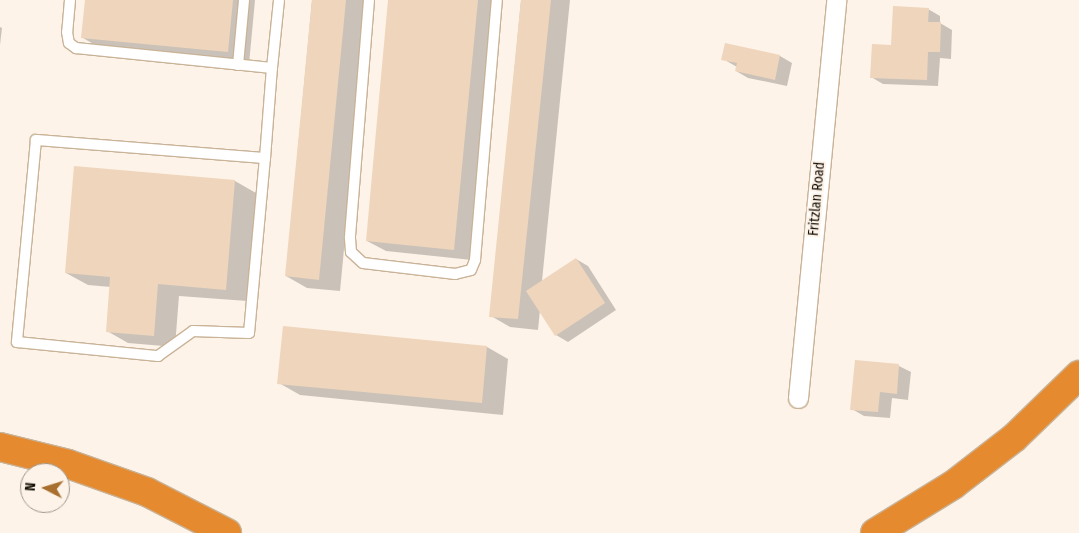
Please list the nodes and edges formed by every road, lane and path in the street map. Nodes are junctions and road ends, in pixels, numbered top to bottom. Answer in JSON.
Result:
{"nodes":[{"id":1,"x":70,"y":0,"type":"edge"},
{"id":2,"x":244,"y":0,"type":"edge"},
{"id":3,"x":279,"y":0,"type":"edge"},
{"id":4,"x":369,"y":0,"type":"edge"},
{"id":5,"x":496,"y":0,"type":"edge"},
{"id":6,"x":836,"y":0,"type":"edge"},
{"id":7,"x":238,"y":65,"type":"junction"},
{"id":8,"x":272,"y":68,"type":"junction"},
{"id":9,"x":264,"y":158,"type":"junction"},
{"id":10,"x":1079,"y":375,"type":"edge"},
{"id":11,"x":798,"y":398,"type":"dead end"},
{"id":12,"x":0,"y":447,"type":"edge"},
{"id":13,"x":227,"y":533,"type":"edge"},
{"id":14,"x":876,"y":533,"type":"edge"}],
"edges":[{"from":1,"to":7,"type":"lane"},
{"from":2,"to":7,"type":"lane"},
{"from":3,"to":8,"type":"lane"},
{"from":4,"to":5,"type":"lane"},
{"from":6,"to":11,"type":"street","name":"Fritzlan Road"},
{"from":7,"to":8,"type":"lane"},
{"from":8,"to":9,"type":"lane"},
{"from":9,"to":9,"type":"lane"},
{"from":10,"to":14,"type":"highway"},
{"from":12,"to":13,"type":"highway"}]}
